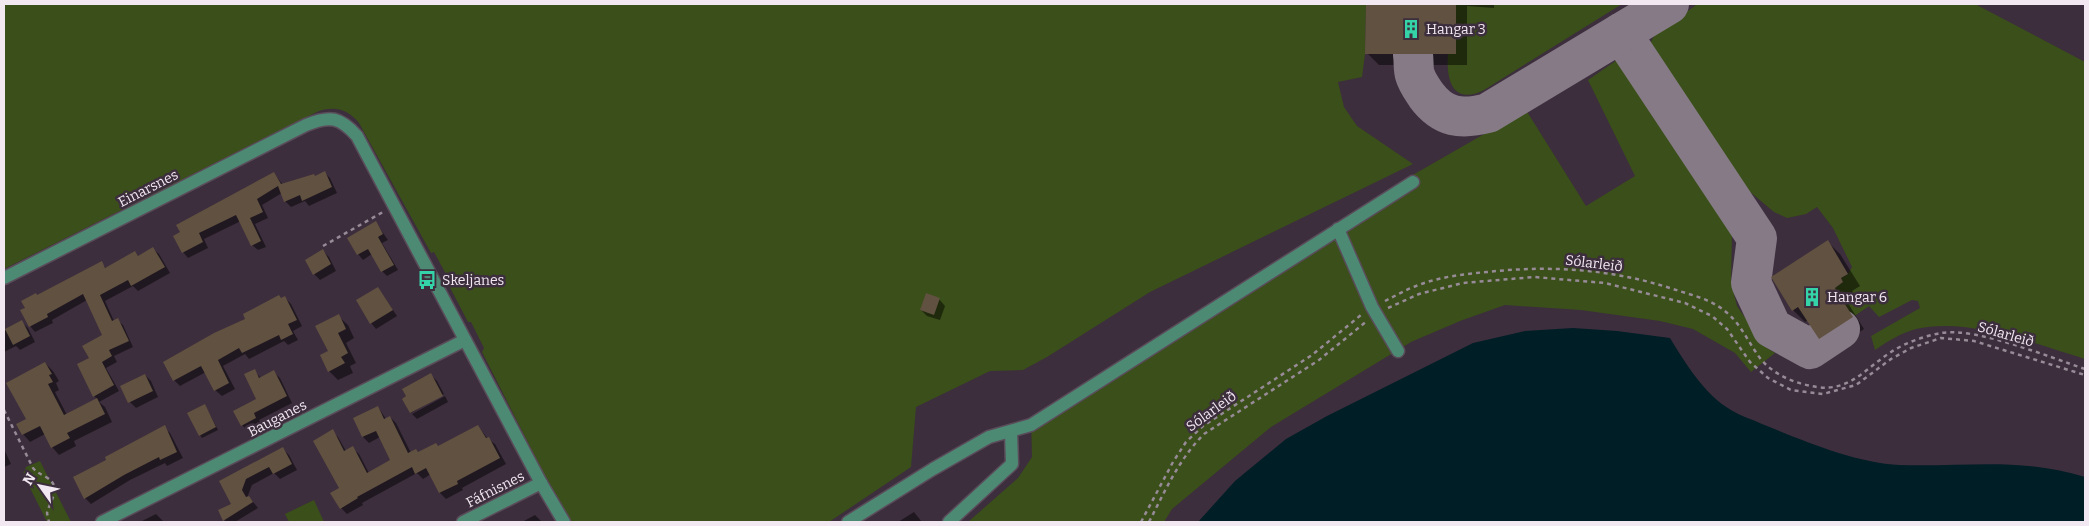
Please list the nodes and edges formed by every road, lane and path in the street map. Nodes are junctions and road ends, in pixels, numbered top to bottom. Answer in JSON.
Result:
{"nodes":[{"id":1,"x":1413,"y":182,"type":"dead end"},
{"id":2,"x":384,"y":211,"type":"dead end"},
{"id":3,"x":1338,"y":229,"type":"junction"},
{"id":4,"x":323,"y":246,"type":"dead end"},
{"id":5,"x":4,"y":278,"type":"edge"},
{"id":6,"x":1374,"y":311,"type":"junction"},
{"id":7,"x":465,"y":340,"type":"junction"},
{"id":8,"x":1398,"y":351,"type":"dead end"},
{"id":9,"x":2085,"y":369,"type":"edge"},
{"id":10,"x":2085,"y":375,"type":"edge"},
{"id":11,"x":4,"y":410,"type":"edge"},
{"id":12,"x":1011,"y":430,"type":"junction"},
{"id":13,"x":540,"y":483,"type":"junction"},
{"id":14,"x":49,"y":522,"type":"edge"},
{"id":15,"x":102,"y":522,"type":"edge"},
{"id":16,"x":463,"y":522,"type":"edge"},
{"id":17,"x":564,"y":522,"type":"edge"},
{"id":18,"x":848,"y":522,"type":"edge"},
{"id":19,"x":949,"y":522,"type":"edge"},
{"id":20,"x":1141,"y":522,"type":"edge"},
{"id":21,"x":1149,"y":522,"type":"edge"}],
"edges":[{"from":1,"to":3,"type":"street"},
{"from":2,"to":4,"type":"path"},
{"from":3,"to":6,"type":"street"},
{"from":3,"to":12,"type":"street"},
{"from":5,"to":7,"type":"street","name":"Einarsnes"},
{"from":6,"to":8,"type":"street"},
{"from":6,"to":9,"type":"path","name":"Sólarleið"},
{"from":6,"to":10,"type":"path","name":"Sólarleið"},
{"from":6,"to":20,"type":"path","name":"Sólarleið"},
{"from":6,"to":21,"type":"path","name":"Sólarleið"},
{"from":7,"to":13,"type":"street"},
{"from":7,"to":15,"type":"street","name":"Bauganes"},
{"from":11,"to":14,"type":"path"},
{"from":12,"to":18,"type":"street"},
{"from":12,"to":19,"type":"street"},
{"from":13,"to":16,"type":"street","name":"Fáfnisnes"},
{"from":13,"to":17,"type":"street"}]}
